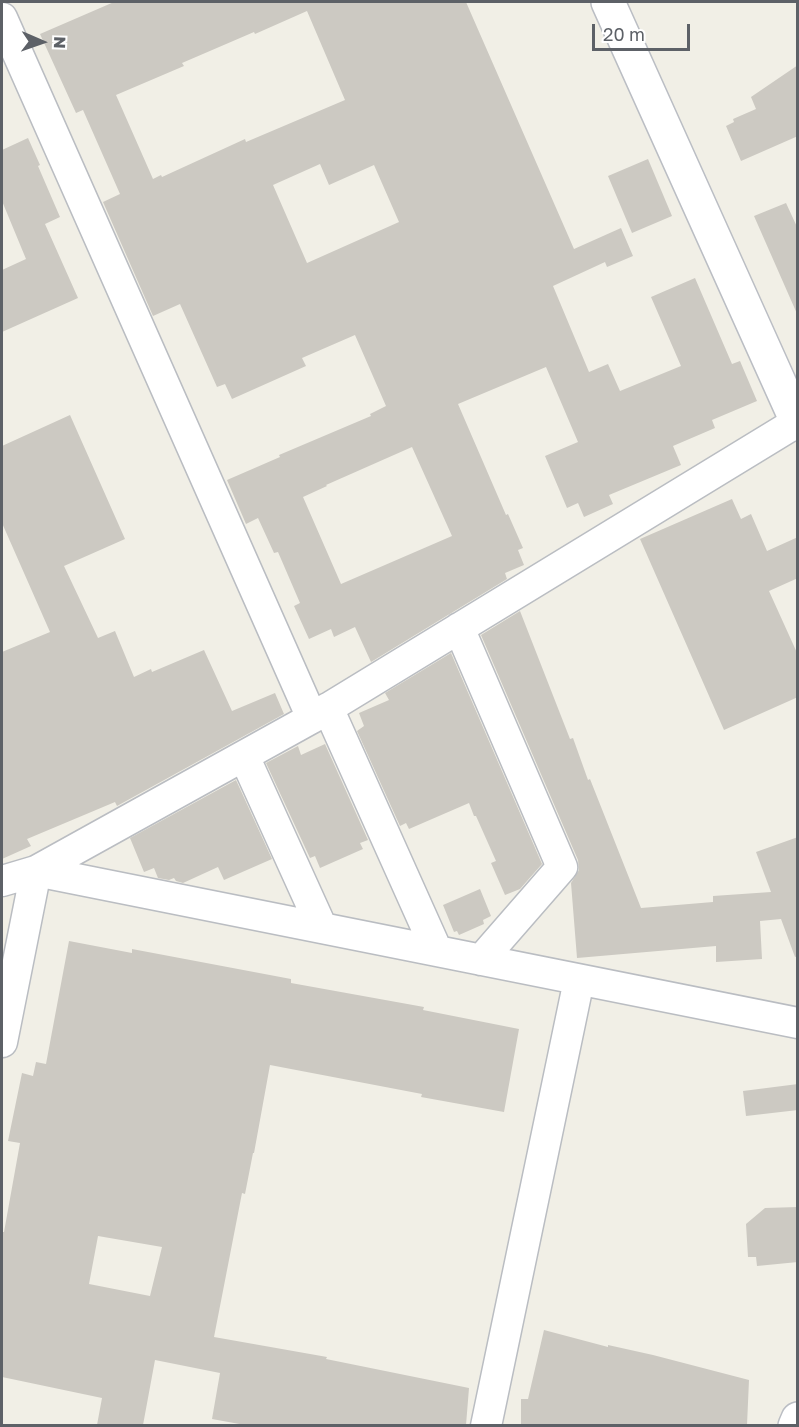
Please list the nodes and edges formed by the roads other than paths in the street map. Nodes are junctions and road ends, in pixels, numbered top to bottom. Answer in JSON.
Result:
{"nodes":[{"id":1,"x":608,"y":2,"type":"edge"},
{"id":2,"x":2,"y":18,"type":"edge"},
{"id":3,"x":797,"y":423,"type":"edge"},
{"id":4,"x":459,"y":628,"type":"junction"},
{"id":5,"x":320,"y":713,"type":"junction"},
{"id":6,"x":244,"y":756,"type":"junction"},
{"id":7,"x":36,"y":871,"type":"junction"},
{"id":8,"x":2,"y":881,"type":"edge"},
{"id":9,"x":321,"y":928,"type":"junction"},
{"id":10,"x":436,"y":951,"type":"junction"},
{"id":11,"x":481,"y":960,"type":"junction"},
{"id":12,"x":579,"y":980,"type":"junction"},
{"id":13,"x":798,"y":1023,"type":"edge"},
{"id":14,"x":2,"y":1042,"type":"edge"},
{"id":15,"x":486,"y":1425,"type":"edge"}],
"edges":[{"from":1,"to":3,"type":"street"},
{"from":2,"to":5,"type":"street"},
{"from":3,"to":4,"type":"street"},
{"from":4,"to":5,"type":"street"},
{"from":4,"to":11,"type":"street"},
{"from":5,"to":6,"type":"street"},
{"from":5,"to":10,"type":"street"},
{"from":6,"to":7,"type":"street"},
{"from":6,"to":9,"type":"street"},
{"from":7,"to":8,"type":"street"},
{"from":7,"to":9,"type":"street"},
{"from":7,"to":14,"type":"street"},
{"from":9,"to":10,"type":"street"},
{"from":10,"to":11,"type":"street"},
{"from":11,"to":12,"type":"street"},
{"from":12,"to":13,"type":"street"},
{"from":12,"to":15,"type":"street"}]}
